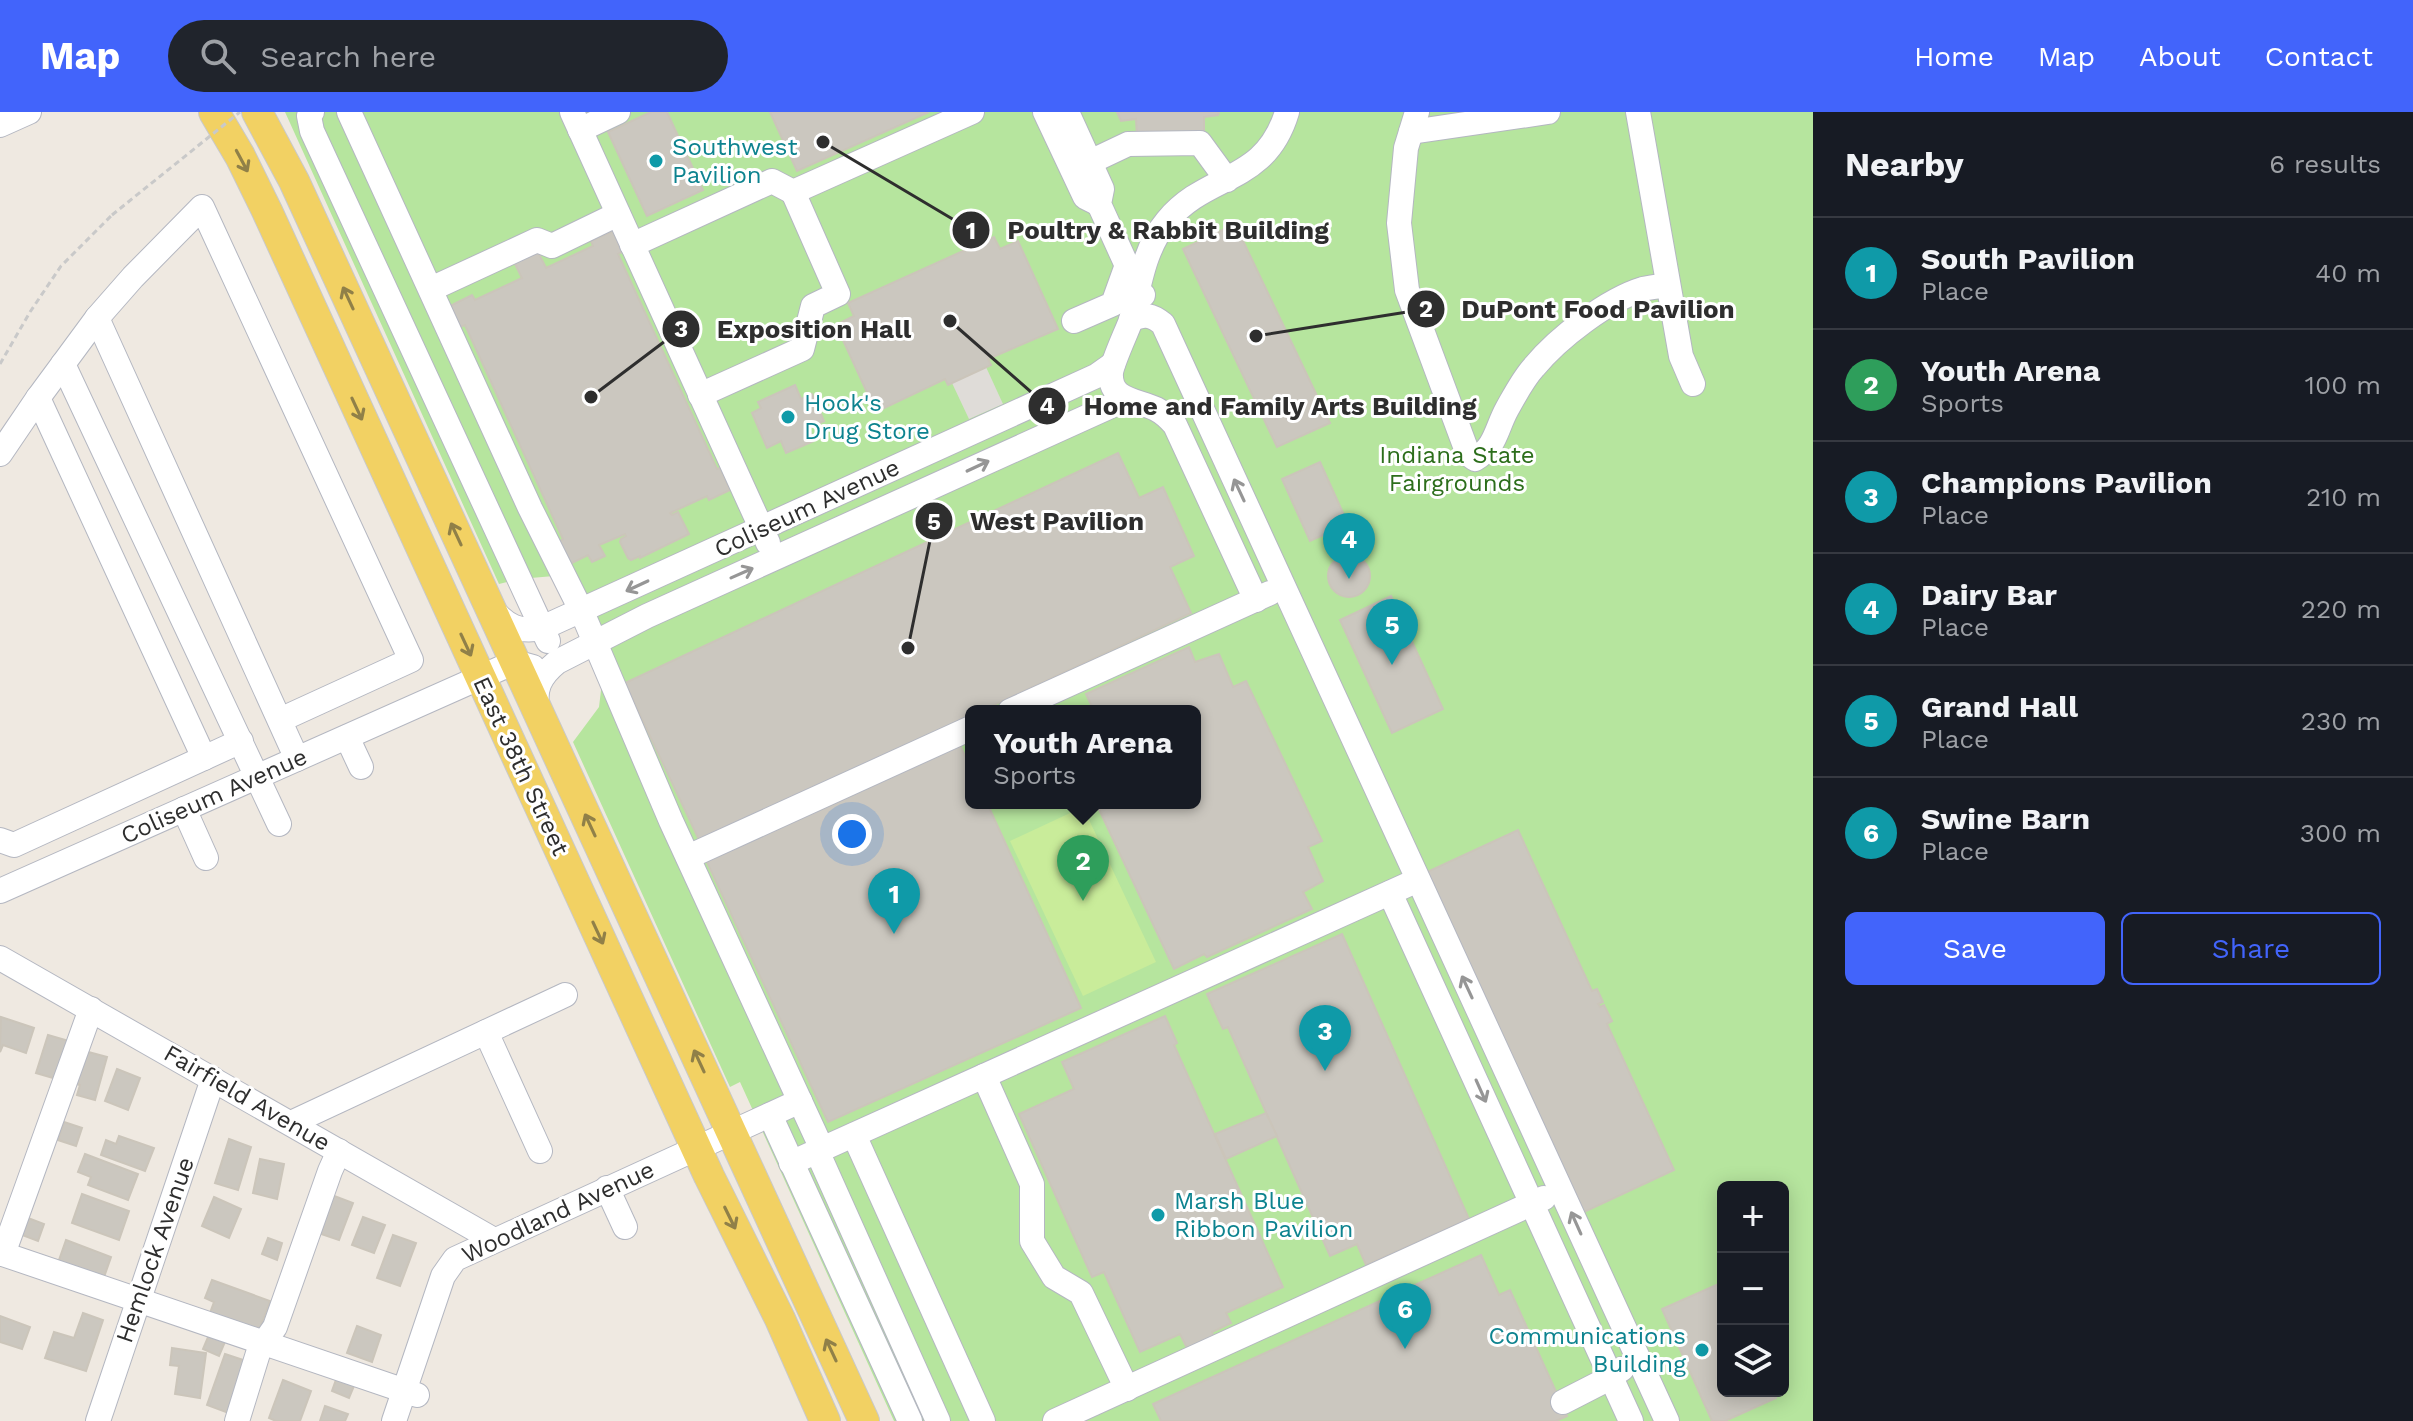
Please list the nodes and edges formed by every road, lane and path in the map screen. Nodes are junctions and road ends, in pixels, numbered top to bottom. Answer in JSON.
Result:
{"nodes":[{"id":1,"x":29,"y":112,"type":"edge"},
{"id":2,"x":214,"y":112,"type":"edge"},
{"id":3,"x":240,"y":112,"type":"edge"},
{"id":4,"x":257,"y":112,"type":"edge"},
{"id":5,"x":312,"y":112,"type":"edge"},
{"id":6,"x":349,"y":112,"type":"edge"},
{"id":7,"x":618,"y":112,"type":"edge"},
{"id":8,"x":1045,"y":112,"type":"edge"},
{"id":9,"x":1067,"y":112,"type":"edge"},
{"id":10,"x":1287,"y":112,"type":"edge"},
{"id":11,"x":1548,"y":112,"type":"edge"},
{"id":12,"x":1638,"y":112,"type":"edge"},
{"id":13,"x":966,"y":113,"type":"edge"},
{"id":14,"x":576,"y":121,"type":"edge"},
{"id":15,"x":1414,"y":122,"type":"edge"},
{"id":16,"x":0,"y":125,"type":"edge"},
{"id":17,"x":1081,"y":158,"type":"junction"},
{"id":18,"x":1227,"y":180,"type":"junction"},
{"id":19,"x":793,"y":192,"type":"junction"},
{"id":20,"x":618,"y":214,"type":"junction"},
{"id":21,"x":632,"y":245,"type":"junction"},
{"id":22,"x":1127,"y":265,"type":"junction"},
{"id":23,"x":1668,"y":285,"type":"junction"},
{"id":24,"x":431,"y":289,"type":"junction"},
{"id":25,"x":1138,"y":290,"type":"junction"},
{"id":26,"x":97,"y":318,"type":"junction"},
{"id":27,"x":1131,"y":320,"type":"junction"},
{"id":28,"x":1074,"y":321,"type":"dead end"},
{"id":29,"x":1163,"y":324,"type":"junction"},
{"id":30,"x":0,"y":364,"type":"edge"},
{"id":31,"x":63,"y":364,"type":"junction"},
{"id":32,"x":1113,"y":364,"type":"junction"},
{"id":33,"x":1693,"y":384,"type":"dead end"},
{"id":34,"x":700,"y":395,"type":"junction"},
{"id":35,"x":38,"y":398,"type":"junction"},
{"id":36,"x":1131,"y":401,"type":"junction"},
{"id":37,"x":1203,"y":411,"type":"junction"},
{"id":38,"x":1015,"y":412,"type":"junction"},
{"id":39,"x":1175,"y":425,"type":"junction"},
{"id":40,"x":1028,"y":443,"type":"junction"},
{"id":41,"x":930,"y":451,"type":"junction"},
{"id":42,"x":0,"y":454,"type":"edge"},
{"id":43,"x":944,"y":482,"type":"junction"},
{"id":44,"x":846,"y":490,"type":"junction"},
{"id":45,"x":860,"y":520,"type":"junction"},
{"id":46,"x":762,"y":529,"type":"junction"},
{"id":47,"x":1260,"y":536,"type":"junction"},
{"id":48,"x":1232,"y":549,"type":"junction"},
{"id":49,"x":776,"y":558,"type":"junction"},
{"id":50,"x":677,"y":568,"type":"junction"},
{"id":51,"x":1283,"y":587,"type":"junction"},
{"id":52,"x":690,"y":597,"type":"junction"},
{"id":53,"x":1256,"y":600,"type":"junction"},
{"id":54,"x":489,"y":605,"type":"junction"},
{"id":55,"x":582,"y":612,"type":"junction"},
{"id":56,"x":534,"y":630,"type":"junction"},
{"id":57,"x":595,"y":643,"type":"junction"},
{"id":58,"x":515,"y":662,"type":"junction"},
{"id":59,"x":552,"y":666,"type":"junction"},
{"id":60,"x":481,"y":677,"type":"junction"},
{"id":61,"x":1023,"y":705,"type":"edge"},
{"id":62,"x":539,"y":715,"type":"junction"},
{"id":63,"x":280,"y":720,"type":"junction"},
{"id":64,"x":965,"y":731,"type":"edge"},
{"id":65,"x":347,"y":737,"type":"junction"},
{"id":66,"x":241,"y":741,"type":"junction"},
{"id":67,"x":204,"y":758,"type":"junction"},
{"id":68,"x":297,"y":759,"type":"junction"},
{"id":69,"x":361,"y":767,"type":"dead end"},
{"id":70,"x":258,"y":776,"type":"junction"},
{"id":71,"x":184,"y":809,"type":"junction"},
{"id":72,"x":279,"y":824,"type":"dead end"},
{"id":73,"x":0,"y":840,"type":"edge"},
{"id":74,"x":688,"y":857,"type":"junction"},
{"id":75,"x":206,"y":858,"type":"dead end"},
{"id":76,"x":1418,"y":880,"type":"junction"},
{"id":77,"x":0,"y":891,"type":"edge"},
{"id":78,"x":1390,"y":893,"type":"junction"},
{"id":79,"x":1449,"y":948,"type":"junction"},
{"id":80,"x":0,"y":958,"type":"edge"},
{"id":81,"x":1421,"y":961,"type":"junction"},
{"id":82,"x":565,"y":995,"type":"dead end"},
{"id":83,"x":91,"y":1009,"type":"junction"},
{"id":84,"x":1487,"y":1029,"type":"junction"},
{"id":85,"x":486,"y":1032,"type":"junction"},
{"id":86,"x":1459,"y":1043,"type":"junction"},
{"id":87,"x":984,"y":1076,"type":"junction"},
{"id":88,"x":213,"y":1079,"type":"junction"},
{"id":89,"x":800,"y":1101,"type":"junction"},
{"id":90,"x":1525,"y":1111,"type":"junction"},
{"id":91,"x":770,"y":1115,"type":"junction"},
{"id":92,"x":291,"y":1123,"type":"junction"},
{"id":93,"x":1496,"y":1125,"type":"junction"},
{"id":94,"x":731,"y":1132,"type":"junction"},
{"id":95,"x":854,"y":1135,"type":"junction"},
{"id":96,"x":697,"y":1148,"type":"junction"},
{"id":97,"x":820,"y":1150,"type":"junction"},
{"id":98,"x":339,"y":1151,"type":"junction"},
{"id":99,"x":540,"y":1151,"type":"dead end"},
{"id":100,"x":791,"y":1163,"type":"junction"},
{"id":101,"x":607,"y":1188,"type":"junction"},
{"id":102,"x":1561,"y":1190,"type":"junction"},
{"id":103,"x":1531,"y":1203,"type":"junction"},
{"id":104,"x":625,"y":1227,"type":"dead end"},
{"id":105,"x":494,"y":1240,"type":"junction"},
{"id":106,"x":2,"y":1254,"type":"edge"},
{"id":107,"x":1600,"y":1276,"type":"junction"},
{"id":108,"x":1571,"y":1290,"type":"junction"},
{"id":109,"x":138,"y":1301,"type":"junction"},
{"id":110,"x":264,"y":1343,"type":"junction"},
{"id":111,"x":1639,"y":1360,"type":"junction"},
{"id":112,"x":1610,"y":1375,"type":"junction"},
{"id":113,"x":1127,"y":1389,"type":"junction"},
{"id":114,"x":410,"y":1393,"type":"junction"},
{"id":115,"x":1563,"y":1402,"type":"dead end"},
{"id":116,"x":1106,"y":1411,"type":"edge"},
{"id":117,"x":822,"y":1420,"type":"edge"},
{"id":118,"x":98,"y":1421,"type":"edge"},
{"id":119,"x":237,"y":1421,"type":"edge"},
{"id":120,"x":394,"y":1421,"type":"edge"},
{"id":121,"x":864,"y":1421,"type":"edge"},
{"id":122,"x":910,"y":1421,"type":"edge"},
{"id":123,"x":938,"y":1421,"type":"edge"},
{"id":124,"x":983,"y":1421,"type":"edge"},
{"id":125,"x":1055,"y":1421,"type":"edge"},
{"id":126,"x":1631,"y":1421,"type":"edge"},
{"id":127,"x":1667,"y":1421,"type":"edge"}],
"edges":[{"from":1,"to":16,"type":"street"},
{"from":2,"to":60,"type":"main road","name":"East 38th Street","one_way":true},
{"from":3,"to":30,"type":"path","bridge":true},
{"from":54,"to":4,"type":"main road","name":"East 38th Street","one_way":true},
{"from":5,"to":56,"type":"street"},
{"from":6,"to":24,"type":"street"},
{"from":7,"to":14,"type":"street"},
{"from":8,"to":17,"type":"street"},
{"from":9,"to":17,"type":"street"},
{"from":10,"to":18,"type":"street"},
{"from":11,"to":15,"type":"street"},
{"from":12,"to":23,"type":"street"},
{"from":13,"to":19,"type":"street"},
{"from":14,"to":20,"type":"street"},
{"from":15,"to":23,"type":"street"},
{"from":17,"to":18,"type":"street"},
{"from":17,"to":22,"type":"street"},
{"from":18,"to":25,"type":"street"},
{"from":19,"to":21,"type":"street"},
{"from":19,"to":34,"type":"street"},
{"from":20,"to":21,"type":"street"},
{"from":20,"to":24,"type":"street"},
{"from":21,"to":34,"type":"street"},
{"from":22,"to":25,"type":"street"},
{"from":22,"to":28,"type":"street"},
{"from":23,"to":33,"type":"street"},
{"from":24,"to":55,"type":"street"},
{"from":25,"to":27,"type":"street"},
{"from":25,"to":29,"type":"street"},
{"from":26,"to":31,"type":"street"},
{"from":26,"to":63,"type":"street"},
{"from":26,"to":63,"type":"street"},
{"from":27,"to":29,"type":"street"},
{"from":27,"to":32,"type":"street"},
{"from":29,"to":37,"type":"street"},
{"from":31,"to":35,"type":"street"},
{"from":31,"to":66,"type":"street"},
{"from":32,"to":36,"type":"street"},
{"from":32,"to":38,"type":"street","name":"Coliseum Avenue"},
{"from":34,"to":46,"type":"street"},
{"from":35,"to":42,"type":"street"},
{"from":35,"to":67,"type":"street"},
{"from":36,"to":39,"type":"street"},
{"from":36,"to":40,"type":"street","name":"Coliseum Avenue"},
{"from":37,"to":39,"type":"street"},
{"from":47,"to":37,"type":"street","one_way":true},
{"from":38,"to":40,"type":"street"},
{"from":38,"to":41,"type":"street","name":"Coliseum Avenue"},
{"from":39,"to":48,"type":"street"},
{"from":43,"to":40,"type":"street","name":"Coliseum Avenue","one_way":true},
{"from":41,"to":43,"type":"street"},
{"from":41,"to":44,"type":"street","name":"Coliseum Avenue"},
{"from":43,"to":45,"type":"street","name":"Coliseum Avenue"},
{"from":44,"to":45,"type":"street"},
{"from":44,"to":46,"type":"street","name":"Coliseum Avenue"},
{"from":45,"to":49,"type":"street","name":"Coliseum Avenue"},
{"from":46,"to":49,"type":"street"},
{"from":46,"to":50,"type":"street","name":"Coliseum Avenue"},
{"from":47,"to":48,"type":"street"},
{"from":47,"to":51,"type":"street"},
{"from":48,"to":53,"type":"street"},
{"from":52,"to":49,"type":"street","name":"Coliseum Avenue","one_way":true},
{"from":50,"to":52,"type":"street"},
{"from":50,"to":55,"type":"street","name":"Coliseum Avenue","one_way":true},
{"from":51,"to":53,"type":"street"},
{"from":51,"to":76,"type":"street"},
{"from":52,"to":57,"type":"street","name":"Coliseum Avenue"},
{"from":53,"to":61,"type":"street"},
{"from":54,"to":56,"type":"street"},
{"from":54,"to":58,"type":"main road","name":"East 38th Street"},
{"from":55,"to":56,"type":"street","name":"Coliseum Avenue"},
{"from":55,"to":57,"type":"street"},
{"from":56,"to":58,"type":"street"},
{"from":56,"to":59,"type":"street"},
{"from":57,"to":59,"type":"street","name":"Coliseum Avenue"},
{"from":57,"to":74,"type":"street"},
{"from":58,"to":59,"type":"street"},
{"from":58,"to":60,"type":"street","name":"Coliseum Avenue"},
{"from":58,"to":62,"type":"main road","name":"East 38th Street"},
{"from":59,"to":62,"type":"street"},
{"from":60,"to":65,"type":"street","name":"Coliseum Avenue"},
{"from":60,"to":96,"type":"main road","name":"East 38th Street","one_way":true},
{"from":94,"to":62,"type":"main road","name":"East 38th Street","one_way":true},
{"from":63,"to":68,"type":"street"},
{"from":64,"to":74,"type":"street"},
{"from":65,"to":68,"type":"street","name":"Coliseum Avenue"},
{"from":65,"to":69,"type":"street"},
{"from":66,"to":67,"type":"street"},
{"from":66,"to":70,"type":"street"},
{"from":67,"to":73,"type":"street"},
{"from":68,"to":70,"type":"street","name":"Coliseum Avenue"},
{"from":70,"to":71,"type":"street","name":"Coliseum Avenue"},
{"from":70,"to":72,"type":"street"},
{"from":71,"to":75,"type":"street"},
{"from":71,"to":77,"type":"street","name":"Coliseum Avenue"},
{"from":74,"to":89,"type":"street"},
{"from":76,"to":78,"type":"street"},
{"from":76,"to":79,"type":"street"},
{"from":78,"to":81,"type":"street"},
{"from":78,"to":87,"type":"street"},
{"from":79,"to":81,"type":"street"},
{"from":84,"to":79,"type":"street","one_way":true},
{"from":80,"to":83,"type":"street","name":"Fairfield Avenue"},
{"from":81,"to":86,"type":"street"},
{"from":82,"to":85,"type":"street"},
{"from":83,"to":88,"type":"street","name":"Fairfield Avenue"},
{"from":83,"to":106,"type":"street"},
{"from":84,"to":86,"type":"street"},
{"from":84,"to":90,"type":"street"},
{"from":85,"to":92,"type":"street"},
{"from":85,"to":99,"type":"street"},
{"from":86,"to":93,"type":"street","one_way":true},
{"from":87,"to":95,"type":"street"},
{"from":87,"to":113,"type":"street"},
{"from":88,"to":92,"type":"street","name":"Fairfield Avenue"},
{"from":88,"to":109,"type":"street","name":"Hemlock Avenue"},
{"from":89,"to":91,"type":"street","name":"Woodland Avenue"},
{"from":89,"to":97,"type":"street"},
{"from":90,"to":93,"type":"street"},
{"from":90,"to":102,"type":"street"},
{"from":91,"to":94,"type":"street","name":"Woodland Avenue"},
{"from":91,"to":100,"type":"street"},
{"from":92,"to":98,"type":"street","name":"Fairfield Avenue"},
{"from":93,"to":103,"type":"street"},
{"from":94,"to":96,"type":"street","name":"Woodland Avenue"},
{"from":121,"to":94,"type":"main road","name":"East 38th Street","one_way":true},
{"from":95,"to":97,"type":"street"},
{"from":95,"to":124,"type":"street"},
{"from":96,"to":101,"type":"street","name":"Woodland Avenue"},
{"from":96,"to":117,"type":"main road","name":"East 38th Street","one_way":true},
{"from":97,"to":100,"type":"street"},
{"from":97,"to":123,"type":"street"},
{"from":98,"to":105,"type":"street","name":"Fairfield Avenue"},
{"from":98,"to":110,"type":"street"},
{"from":100,"to":122,"type":"street"},
{"from":101,"to":104,"type":"street"},
{"from":101,"to":105,"type":"street","name":"Woodland Avenue"},
{"from":102,"to":103,"type":"street"},
{"from":107,"to":102,"type":"street","one_way":true},
{"from":103,"to":108,"type":"street"},
{"from":103,"to":113,"type":"street"},
{"from":105,"to":114,"type":"street","name":"Woodland Avenue"},
{"from":106,"to":109,"type":"street"},
{"from":107,"to":108,"type":"street"},
{"from":107,"to":111,"type":"street"},
{"from":108,"to":112,"type":"street"},
{"from":109,"to":110,"type":"street"},
{"from":109,"to":118,"type":"street","name":"Hemlock Avenue"},
{"from":110,"to":114,"type":"street"},
{"from":110,"to":119,"type":"street"},
{"from":111,"to":112,"type":"street"},
{"from":111,"to":127,"type":"street"},
{"from":112,"to":115,"type":"street"},
{"from":112,"to":126,"type":"street"},
{"from":113,"to":116,"type":"street"},
{"from":114,"to":120,"type":"street","name":"Woodland Avenue"},
{"from":116,"to":125,"type":"street"}]}
